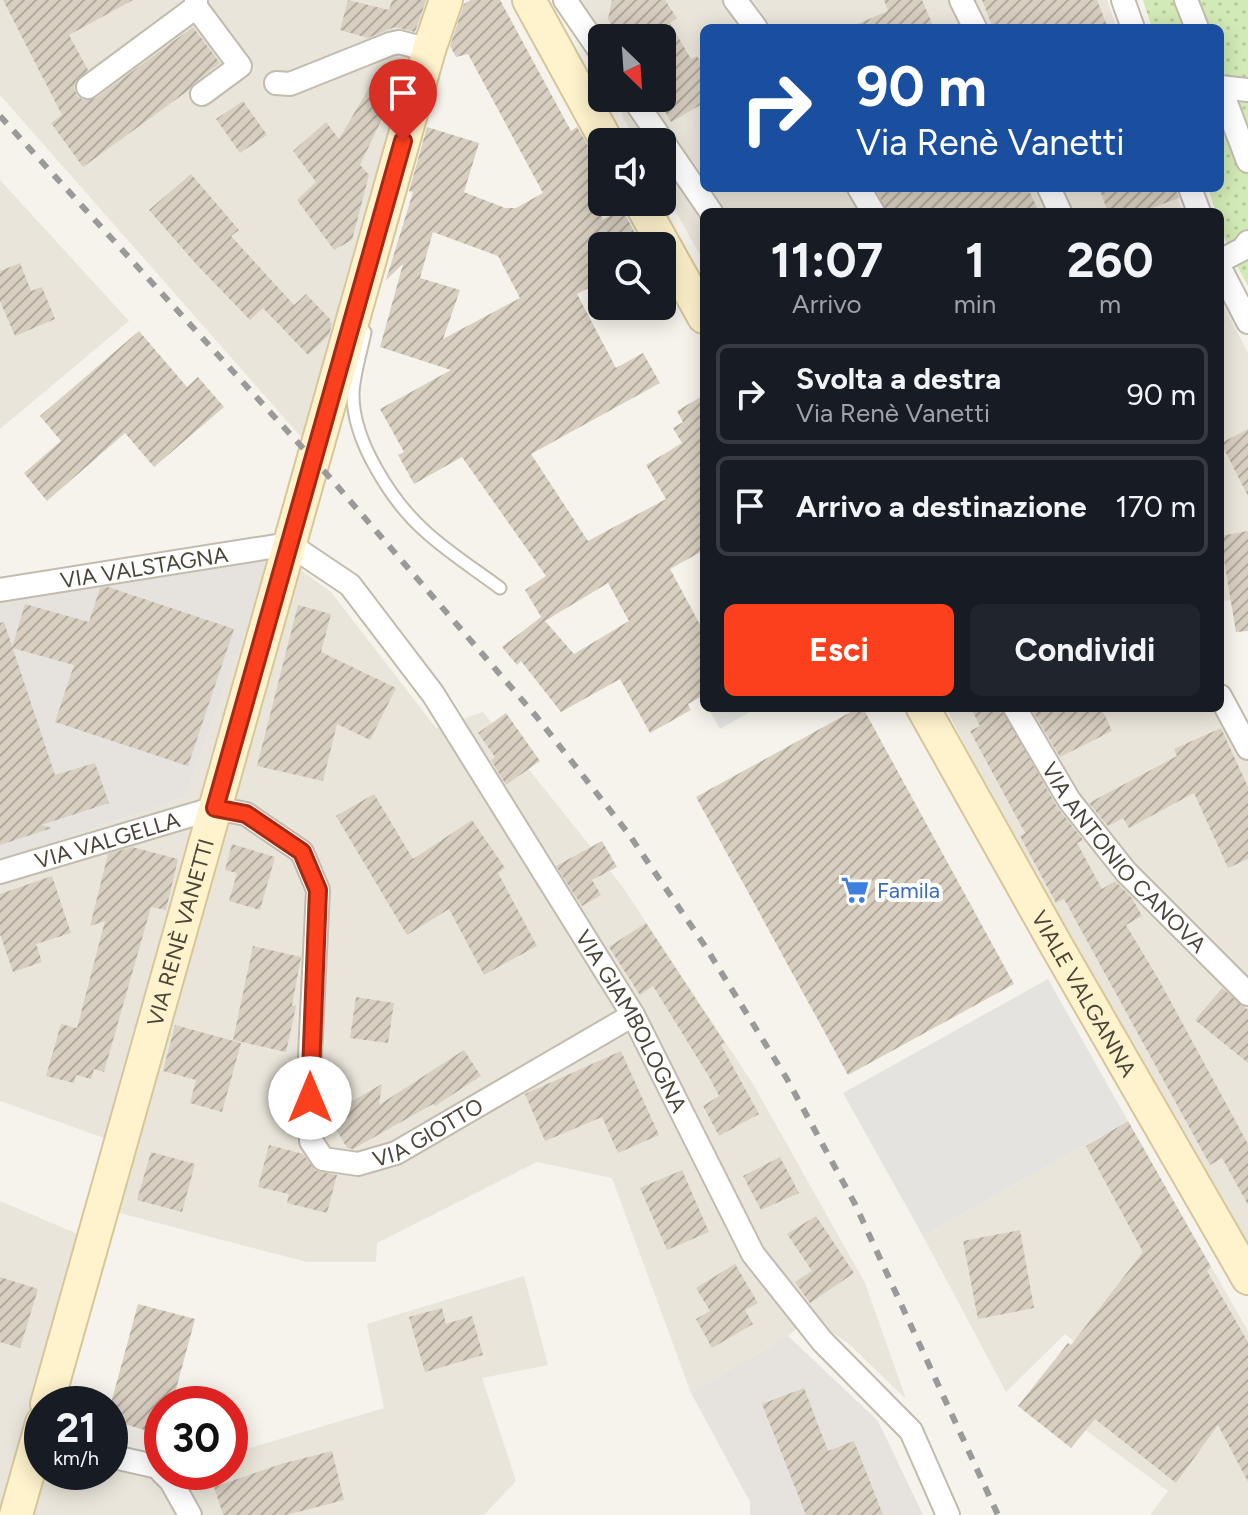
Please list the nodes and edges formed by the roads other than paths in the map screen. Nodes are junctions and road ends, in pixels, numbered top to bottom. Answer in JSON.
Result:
{"nodes":[{"id":1,"x":446,"y":0,"type":"edge"},
{"id":2,"x":529,"y":0,"type":"edge"},
{"id":3,"x":565,"y":0,"type":"edge"},
{"id":4,"x":735,"y":0,"type":"edge"},
{"id":5,"x":961,"y":0,"type":"edge"},
{"id":6,"x":1123,"y":0,"type":"edge"},
{"id":7,"x":1186,"y":0,"type":"edge"},
{"id":8,"x":196,"y":4,"type":"edge"},
{"id":9,"x":753,"y":24,"type":"edge"},
{"id":10,"x":973,"y":24,"type":"edge"},
{"id":11,"x":1132,"y":24,"type":"edge"},
{"id":12,"x":1195,"y":24,"type":"edge"},
{"id":13,"x":588,"y":34,"type":"edge"},
{"id":14,"x":429,"y":50,"type":"junction"},
{"id":15,"x":276,"y":83,"type":"dead end"},
{"id":16,"x":88,"y":87,"type":"dead end"},
{"id":17,"x":1224,"y":87,"type":"edge"},
{"id":18,"x":1248,"y":90,"type":"edge"},
{"id":19,"x":202,"y":94,"type":"dead end"},
{"id":20,"x":1224,"y":98,"type":"edge"},
{"id":21,"x":643,"y":112,"type":"edge"},
{"id":22,"x":599,"y":128,"type":"edge"},
{"id":23,"x":1248,"y":161,"type":"edge"},
{"id":24,"x":708,"y":208,"type":"edge"},
{"id":25,"x":647,"y":216,"type":"edge"},
{"id":26,"x":1248,"y":242,"type":"edge"},
{"id":27,"x":1224,"y":259,"type":"edge"},
{"id":28,"x":1224,"y":276,"type":"edge"},
{"id":29,"x":360,"y":294,"type":"junction"},
{"id":30,"x":700,"y":310,"type":"edge"},
{"id":31,"x":1248,"y":322,"type":"edge"},
{"id":32,"x":289,"y":544,"type":"junction"},
{"id":33,"x":500,"y":588,"type":"dead end"},
{"id":34,"x":0,"y":590,"type":"edge"},
{"id":35,"x":1224,"y":703,"type":"edge"},
{"id":36,"x":925,"y":712,"type":"edge"},
{"id":37,"x":1017,"y":712,"type":"edge"},
{"id":38,"x":1248,"y":748,"type":"edge"},
{"id":39,"x":215,"y":808,"type":"junction"},
{"id":40,"x":0,"y":872,"type":"edge"},
{"id":41,"x":1248,"y":994,"type":"edge"},
{"id":42,"x":633,"y":1015,"type":"junction"},
{"id":43,"x":1248,"y":1278,"type":"edge"},
{"id":44,"x":52,"y":1386,"type":"edge"},
{"id":45,"x":24,"y":1489,"type":"edge"},
{"id":46,"x":176,"y":1490,"type":"edge"},
{"id":47,"x":16,"y":1515,"type":"edge"},
{"id":48,"x":190,"y":1515,"type":"edge"},
{"id":49,"x":948,"y":1515,"type":"edge"}],
"edges":[{"from":1,"to":14,"type":"street","name":"VIA RENÈ VANETTI"},
{"from":2,"to":22,"type":"street"},
{"from":3,"to":13,"type":"street"},
{"from":4,"to":9,"type":"street"},
{"from":5,"to":10,"type":"street"},
{"from":6,"to":11,"type":"street"},
{"from":7,"to":12,"type":"street"},
{"from":8,"to":16,"type":"street"},
{"from":8,"to":19,"type":"street"},
{"from":14,"to":15,"type":"street"},
{"from":14,"to":29,"type":"street","name":"VIA RENÈ VANETTI"},
{"from":17,"to":18,"type":"street"},
{"from":20,"to":23,"type":"street"},
{"from":21,"to":24,"type":"street"},
{"from":25,"to":30,"type":"street"},
{"from":26,"to":27,"type":"street"},
{"from":28,"to":31,"type":"street"},
{"from":29,"to":32,"type":"street","name":"VIA RENÈ VANETTI"},
{"from":29,"to":33,"type":"lane"},
{"from":32,"to":34,"type":"street","name":"VIA VALSTAGNA"},
{"from":32,"to":39,"type":"street","name":"VIA RENÈ VANETTI"},
{"from":32,"to":42,"type":"street","name":"VIA GIAMBOLOGNA"},
{"from":35,"to":38,"type":"street"},
{"from":36,"to":43,"type":"street","name":"VIALE VALGANNA"},
{"from":37,"to":41,"type":"street","name":"VIA ANTONIO CANOVA"},
{"from":39,"to":40,"type":"street","name":"VIA VALGELLA"},
{"from":39,"to":42,"type":"street","name":"VIA GIOTTO"},
{"from":39,"to":44,"type":"street","name":"VIA RENÈ VANETTI"},
{"from":42,"to":49,"type":"street","name":"VIA GIAMBOLOGNA"},
{"from":45,"to":47,"type":"street"},
{"from":46,"to":48,"type":"street"}]}
